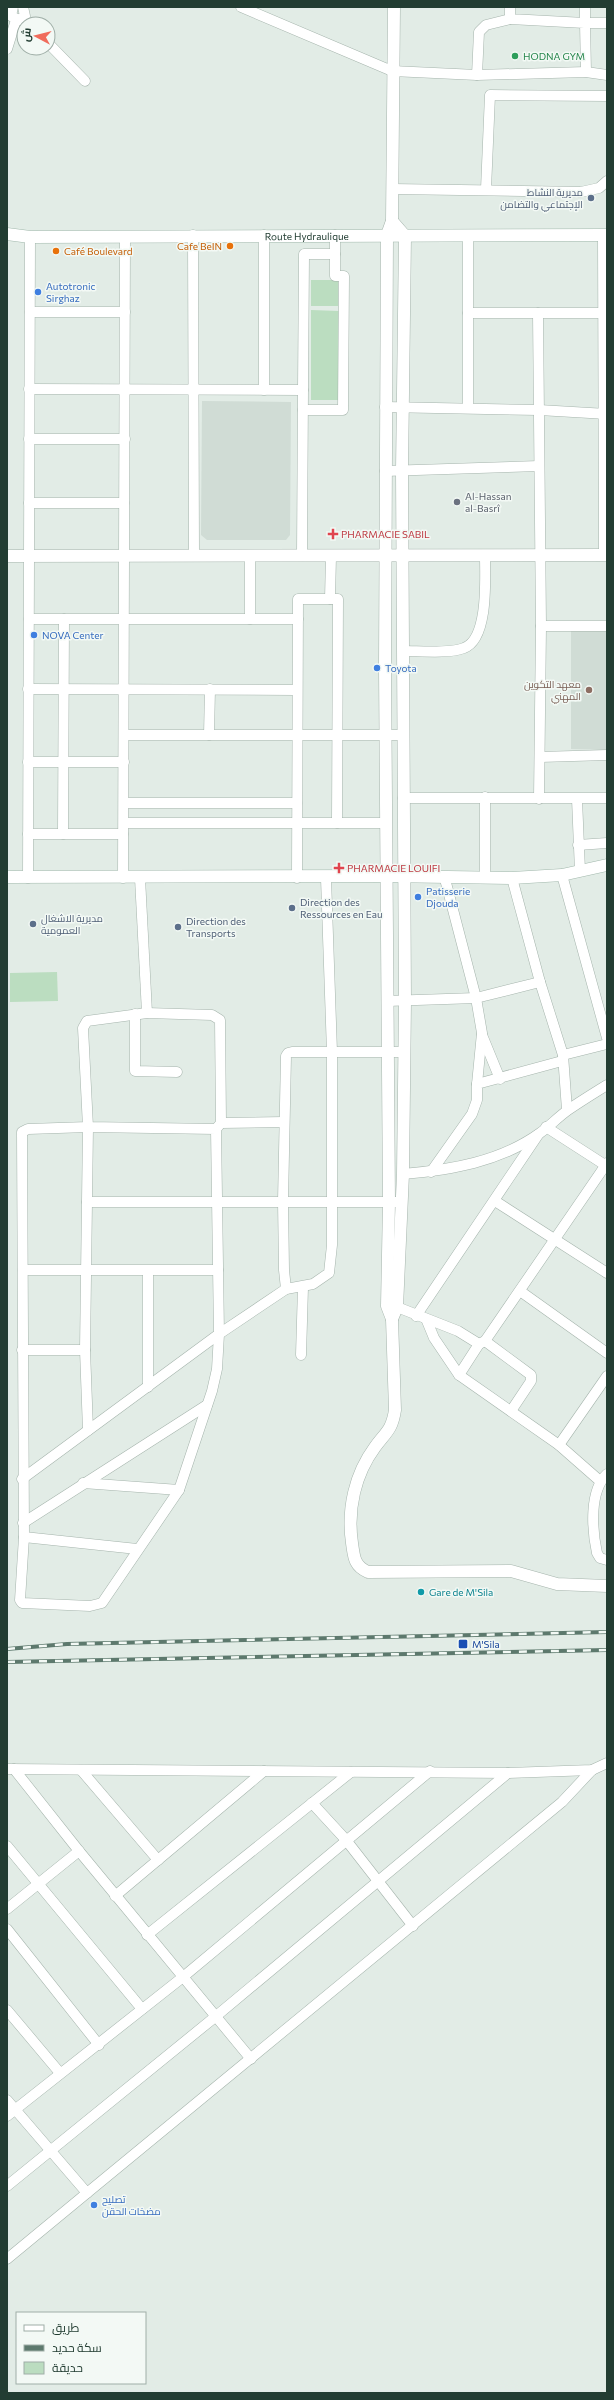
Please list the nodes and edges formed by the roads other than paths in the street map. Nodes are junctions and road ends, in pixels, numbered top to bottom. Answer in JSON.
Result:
{"nodes":[{"id":1,"x":23,"y":7,"type":"edge"},
{"id":2,"x":241,"y":7,"type":"edge"},
{"id":3,"x":394,"y":7,"type":"edge"},
{"id":4,"x":510,"y":7,"type":"edge"},
{"id":5,"x":585,"y":7,"type":"edge"},
{"id":6,"x":18,"y":16,"type":"edge"},
{"id":7,"x":510,"y":19,"type":"junction"},
{"id":8,"x":16,"y":20,"type":"edge"},
{"id":9,"x":585,"y":23,"type":"junction"},
{"id":10,"x":607,"y":23,"type":"edge"},
{"id":11,"x":7,"y":49,"type":"edge"},
{"id":12,"x":56,"y":51,"type":"edge"},
{"id":13,"x":392,"y":70,"type":"junction"},
{"id":14,"x":586,"y":72,"type":"junction"},
{"id":15,"x":476,"y":75,"type":"junction"},
{"id":16,"x":607,"y":75,"type":"edge"},
{"id":17,"x":85,"y":81,"type":"dead end"},
{"id":18,"x":607,"y":96,"type":"edge"},
{"id":19,"x":607,"y":181,"type":"edge"},
{"id":20,"x":392,"y":189,"type":"junction"},
{"id":21,"x":486,"y":189,"type":"junction"},
{"id":22,"x":392,"y":220,"type":"junction"},
{"id":23,"x":7,"y":234,"type":"edge"},
{"id":24,"x":193,"y":235,"type":"junction"},
{"id":25,"x":264,"y":235,"type":"junction"},
{"id":26,"x":315,"y":235,"type":"junction"},
{"id":27,"x":335,"y":235,"type":"junction"},
{"id":28,"x":387,"y":235,"type":"junction"},
{"id":29,"x":605,"y":235,"type":"edge"},
{"id":30,"x":405,"y":236,"type":"junction"},
{"id":31,"x":468,"y":236,"type":"junction"},
{"id":32,"x":30,"y":237,"type":"junction"},
{"id":33,"x":125,"y":237,"type":"junction"},
{"id":34,"x":315,"y":254,"type":"junction"},
{"id":35,"x":335,"y":254,"type":"junction"},
{"id":36,"x":30,"y":312,"type":"junction"},
{"id":37,"x":125,"y":312,"type":"junction"},
{"id":38,"x":468,"y":313,"type":"junction"},
{"id":39,"x":538,"y":313,"type":"junction"},
{"id":40,"x":604,"y":313,"type":"junction"},
{"id":41,"x":29,"y":389,"type":"junction"},
{"id":42,"x":125,"y":389,"type":"junction"},
{"id":43,"x":194,"y":389,"type":"junction"},
{"id":44,"x":264,"y":390,"type":"junction"},
{"id":45,"x":303,"y":390,"type":"junction"},
{"id":46,"x":385,"y":407,"type":"junction"},
{"id":47,"x":402,"y":407,"type":"junction"},
{"id":48,"x":468,"y":408,"type":"junction"},
{"id":49,"x":303,"y":410,"type":"junction"},
{"id":50,"x":539,"y":410,"type":"junction"},
{"id":51,"x":605,"y":414,"type":"edge"},
{"id":52,"x":29,"y":439,"type":"junction"},
{"id":53,"x":125,"y":439,"type":"junction"},
{"id":54,"x":539,"y":466,"type":"junction"},
{"id":55,"x":402,"y":470,"type":"junction"},
{"id":56,"x":385,"y":471,"type":"junction"},
{"id":57,"x":29,"y":503,"type":"junction"},
{"id":58,"x":124,"y":503,"type":"junction"},
{"id":59,"x":29,"y":555,"type":"junction"},
{"id":60,"x":124,"y":555,"type":"junction"},
{"id":61,"x":194,"y":555,"type":"junction"},
{"id":62,"x":402,"y":555,"type":"junction"},
{"id":63,"x":605,"y":555,"type":"edge"},
{"id":64,"x":7,"y":556,"type":"edge"},
{"id":65,"x":250,"y":556,"type":"junction"},
{"id":66,"x":302,"y":556,"type":"junction"},
{"id":67,"x":330,"y":556,"type":"junction"},
{"id":68,"x":386,"y":556,"type":"junction"},
{"id":69,"x":485,"y":556,"type":"junction"},
{"id":70,"x":540,"y":556,"type":"junction"},
{"id":71,"x":330,"y":599,"type":"junction"},
{"id":72,"x":28,"y":618,"type":"junction"},
{"id":73,"x":64,"y":619,"type":"junction"},
{"id":74,"x":124,"y":619,"type":"junction"},
{"id":75,"x":250,"y":619,"type":"junction"},
{"id":76,"x":298,"y":619,"type":"junction"},
{"id":77,"x":541,"y":626,"type":"junction"},
{"id":78,"x":607,"y":626,"type":"edge"},
{"id":79,"x":403,"y":651,"type":"junction"},
{"id":80,"x":28,"y":689,"type":"junction"},
{"id":81,"x":64,"y":689,"type":"junction"},
{"id":82,"x":124,"y":689,"type":"junction"},
{"id":83,"x":210,"y":690,"type":"junction"},
{"id":84,"x":297,"y":690,"type":"junction"},
{"id":85,"x":124,"y":734,"type":"junction"},
{"id":86,"x":209,"y":735,"type":"junction"},
{"id":87,"x":297,"y":735,"type":"junction"},
{"id":88,"x":337,"y":735,"type":"junction"},
{"id":89,"x":386,"y":735,"type":"junction"},
{"id":90,"x":403,"y":735,"type":"junction"},
{"id":91,"x":607,"y":755,"type":"edge"},
{"id":92,"x":540,"y":757,"type":"junction"},
{"id":93,"x":28,"y":762,"type":"junction"},
{"id":94,"x":63,"y":762,"type":"junction"},
{"id":95,"x":124,"y":762,"type":"junction"},
{"id":96,"x":485,"y":797,"type":"junction"},
{"id":97,"x":403,"y":798,"type":"junction"},
{"id":98,"x":539,"y":798,"type":"junction"},
{"id":99,"x":607,"y":798,"type":"edge"},
{"id":100,"x":577,"y":799,"type":"junction"},
{"id":101,"x":124,"y":803,"type":"junction"},
{"id":102,"x":297,"y":803,"type":"junction"},
{"id":103,"x":124,"y":823,"type":"junction"},
{"id":104,"x":297,"y":823,"type":"junction"},
{"id":105,"x":337,"y":823,"type":"junction"},
{"id":106,"x":386,"y":823,"type":"junction"},
{"id":107,"x":28,"y":834,"type":"junction"},
{"id":108,"x":63,"y":834,"type":"junction"},
{"id":109,"x":123,"y":834,"type":"junction"},
{"id":110,"x":607,"y":843,"type":"edge"},
{"id":111,"x":578,"y":845,"type":"junction"},
{"id":112,"x":607,"y":865,"type":"edge"},
{"id":113,"x":580,"y":871,"type":"junction"},
{"id":114,"x":387,"y":876,"type":"junction"},
{"id":115,"x":562,"y":876,"type":"junction"},
{"id":116,"x":7,"y":877,"type":"edge"},
{"id":117,"x":28,"y":878,"type":"junction"},
{"id":118,"x":123,"y":878,"type":"junction"},
{"id":119,"x":140,"y":878,"type":"junction"},
{"id":120,"x":297,"y":878,"type":"junction"},
{"id":121,"x":326,"y":878,"type":"junction"},
{"id":122,"x":403,"y":878,"type":"junction"},
{"id":123,"x":485,"y":878,"type":"junction"},
{"id":124,"x":512,"y":878,"type":"junction"},
{"id":125,"x":445,"y":879,"type":"junction"},
{"id":126,"x":540,"y":982,"type":"junction"},
{"id":127,"x":476,"y":998,"type":"junction"},
{"id":128,"x":387,"y":1001,"type":"junction"},
{"id":129,"x":405,"y":1001,"type":"junction"},
{"id":130,"x":147,"y":1013,"type":"junction"},
{"id":131,"x":135,"y":1014,"type":"junction"},
{"id":132,"x":482,"y":1033,"type":"junction"},
{"id":133,"x":607,"y":1038,"type":"edge"},
{"id":134,"x":607,"y":1044,"type":"edge"},
{"id":135,"x":332,"y":1052,"type":"junction"},
{"id":136,"x":404,"y":1052,"type":"junction"},
{"id":137,"x":387,"y":1053,"type":"junction"},
{"id":138,"x":563,"y":1058,"type":"junction"},
{"id":139,"x":176,"y":1072,"type":"dead end"},
{"id":140,"x":500,"y":1079,"type":"junction"},
{"id":141,"x":477,"y":1084,"type":"junction"},
{"id":142,"x":607,"y":1085,"type":"edge"},
{"id":143,"x":567,"y":1110,"type":"junction"},
{"id":144,"x":284,"y":1122,"type":"junction"},
{"id":145,"x":88,"y":1126,"type":"junction"},
{"id":146,"x":219,"y":1126,"type":"junction"},
{"id":147,"x":543,"y":1130,"type":"junction"},
{"id":148,"x":606,"y":1164,"type":"edge"},
{"id":149,"x":431,"y":1172,"type":"junction"},
{"id":150,"x":403,"y":1174,"type":"junction"},
{"id":151,"x":219,"y":1201,"type":"junction"},
{"id":152,"x":283,"y":1201,"type":"junction"},
{"id":153,"x":403,"y":1201,"type":"junction"},
{"id":154,"x":495,"y":1201,"type":"junction"},
{"id":155,"x":87,"y":1202,"type":"junction"},
{"id":156,"x":331,"y":1202,"type":"junction"},
{"id":157,"x":389,"y":1203,"type":"junction"},
{"id":158,"x":555,"y":1238,"type":"junction"},
{"id":159,"x":23,"y":1270,"type":"junction"},
{"id":160,"x":86,"y":1270,"type":"junction"},
{"id":161,"x":218,"y":1270,"type":"junction"},
{"id":162,"x":148,"y":1271,"type":"junction"},
{"id":163,"x":607,"y":1273,"type":"edge"},
{"id":164,"x":303,"y":1287,"type":"junction"},
{"id":165,"x":286,"y":1290,"type":"junction"},
{"id":166,"x":520,"y":1291,"type":"junction"},
{"id":167,"x":392,"y":1306,"type":"junction"},
{"id":168,"x":416,"y":1316,"type":"junction"},
{"id":169,"x":427,"y":1321,"type":"junction"},
{"id":170,"x":219,"y":1334,"type":"junction"},
{"id":171,"x":482,"y":1343,"type":"junction"},
{"id":172,"x":22,"y":1350,"type":"junction"},
{"id":173,"x":84,"y":1350,"type":"junction"},
{"id":174,"x":607,"y":1353,"type":"edge"},
{"id":175,"x":301,"y":1355,"type":"dead end"},
{"id":176,"x":459,"y":1375,"type":"junction"},
{"id":177,"x":607,"y":1376,"type":"edge"},
{"id":178,"x":148,"y":1387,"type":"junction"},
{"id":179,"x":207,"y":1405,"type":"junction"},
{"id":180,"x":511,"y":1411,"type":"junction"},
{"id":181,"x":88,"y":1430,"type":"junction"},
{"id":182,"x":559,"y":1445,"type":"junction"},
{"id":183,"x":603,"y":1477,"type":"edge"},
{"id":184,"x":22,"y":1479,"type":"junction"},
{"id":185,"x":83,"y":1483,"type":"junction"},
{"id":186,"x":179,"y":1490,"type":"junction"},
{"id":187,"x":23,"y":1523,"type":"junction"},
{"id":188,"x":24,"y":1538,"type":"junction"},
{"id":189,"x":137,"y":1549,"type":"junction"},
{"id":190,"x":607,"y":1560,"type":"edge"},
{"id":191,"x":607,"y":1586,"type":"edge"},
{"id":192,"x":607,"y":1762,"type":"edge"},
{"id":193,"x":11,"y":1769,"type":"edge"},
{"id":194,"x":81,"y":1770,"type":"junction"},
{"id":195,"x":592,"y":1770,"type":"junction"},
{"id":196,"x":264,"y":1771,"type":"junction"},
{"id":197,"x":430,"y":1771,"type":"junction"},
{"id":198,"x":351,"y":1772,"type":"junction"},
{"id":199,"x":508,"y":1773,"type":"junction"},
{"id":200,"x":312,"y":1803,"type":"junction"},
{"id":201,"x":346,"y":1840,"type":"junction"},
{"id":202,"x":7,"y":1846,"type":"edge"},
{"id":203,"x":78,"y":1852,"type":"junction"},
{"id":204,"x":158,"y":1860,"type":"junction"},
{"id":205,"x":379,"y":1882,"type":"junction"},
{"id":206,"x":39,"y":1884,"type":"junction"},
{"id":207,"x":115,"y":1896,"type":"junction"},
{"id":208,"x":7,"y":1909,"type":"edge"},
{"id":209,"x":413,"y":1926,"type":"junction"},
{"id":210,"x":7,"y":1928,"type":"edge"},
{"id":211,"x":148,"y":1935,"type":"junction"},
{"id":212,"x":183,"y":1977,"type":"junction"},
{"id":213,"x":142,"y":2009,"type":"junction"},
{"id":214,"x":7,"y":2010,"type":"edge"},
{"id":215,"x":215,"y":2017,"type":"junction"},
{"id":216,"x":99,"y":2045,"type":"junction"},
{"id":217,"x":251,"y":2059,"type":"junction"},
{"id":218,"x":60,"y":2073,"type":"junction"},
{"id":219,"x":7,"y":2100,"type":"edge"},
{"id":220,"x":11,"y":2113,"type":"edge"},
{"id":221,"x":52,"y":2151,"type":"junction"},
{"id":222,"x":7,"y":2186,"type":"edge"},
{"id":223,"x":87,"y":2193,"type":"junction"},
{"id":224,"x":7,"y":2259,"type":"edge"}],
"edges":[{"from":1,"to":6,"type":"street"},
{"from":2,"to":13,"type":"street"},
{"from":3,"to":13,"type":"street"},
{"from":4,"to":7,"type":"street"},
{"from":5,"to":9,"type":"street"},
{"from":7,"to":9,"type":"street"},
{"from":7,"to":15,"type":"street"},
{"from":8,"to":11,"type":"street"},
{"from":9,"to":10,"type":"street"},
{"from":9,"to":14,"type":"street"},
{"from":12,"to":17,"type":"street"},
{"from":13,"to":15,"type":"street"},
{"from":13,"to":20,"type":"street"},
{"from":14,"to":15,"type":"street"},
{"from":14,"to":16,"type":"street"},
{"from":18,"to":21,"type":"street"},
{"from":19,"to":21,"type":"street"},
{"from":20,"to":21,"type":"street"},
{"from":20,"to":22,"type":"street"},
{"from":22,"to":28,"type":"street"},
{"from":22,"to":30,"type":"street"},
{"from":23,"to":32,"type":"street","name":"Route Hydraulique"},
{"from":24,"to":25,"type":"street","name":"Route Hydraulique"},
{"from":24,"to":33,"type":"street","name":"Route Hydraulique"},
{"from":24,"to":43,"type":"street"},
{"from":25,"to":26,"type":"street","name":"Route Hydraulique"},
{"from":25,"to":44,"type":"street"},
{"from":26,"to":27,"type":"street","name":"Route Hydraulique"},
{"from":26,"to":34,"type":"street"},
{"from":27,"to":28,"type":"street","name":"Route Hydraulique"},
{"from":27,"to":35,"type":"street"},
{"from":28,"to":30,"type":"street","name":"Route Hydraulique"},
{"from":28,"to":46,"type":"street"},
{"from":29,"to":31,"type":"street","name":"Route Hydraulique"},
{"from":29,"to":40,"type":"street"},
{"from":30,"to":31,"type":"street","name":"Route Hydraulique"},
{"from":30,"to":47,"type":"street"},
{"from":31,"to":38,"type":"street"},
{"from":32,"to":33,"type":"street","name":"Route Hydraulique"},
{"from":32,"to":36,"type":"street"},
{"from":33,"to":37,"type":"street"},
{"from":34,"to":35,"type":"street"},
{"from":34,"to":45,"type":"street"},
{"from":35,"to":49,"type":"street"},
{"from":36,"to":37,"type":"street"},
{"from":36,"to":41,"type":"street"},
{"from":37,"to":42,"type":"street"},
{"from":38,"to":39,"type":"street"},
{"from":38,"to":48,"type":"street"},
{"from":39,"to":40,"type":"street"},
{"from":39,"to":50,"type":"street"},
{"from":40,"to":51,"type":"street"},
{"from":41,"to":42,"type":"street"},
{"from":41,"to":52,"type":"street"},
{"from":42,"to":43,"type":"street"},
{"from":42,"to":53,"type":"street"},
{"from":43,"to":44,"type":"street"},
{"from":43,"to":61,"type":"street"},
{"from":44,"to":45,"type":"street"},
{"from":45,"to":49,"type":"street"},
{"from":46,"to":47,"type":"street"},
{"from":46,"to":56,"type":"street"},
{"from":47,"to":48,"type":"street"},
{"from":47,"to":55,"type":"street"},
{"from":48,"to":50,"type":"street"},
{"from":49,"to":66,"type":"street"},
{"from":50,"to":51,"type":"street"},
{"from":50,"to":54,"type":"street"},
{"from":51,"to":63,"type":"street"},
{"from":52,"to":53,"type":"street"},
{"from":52,"to":57,"type":"street"},
{"from":53,"to":58,"type":"street"},
{"from":54,"to":55,"type":"street"},
{"from":54,"to":70,"type":"street"},
{"from":55,"to":56,"type":"street"},
{"from":55,"to":62,"type":"street"},
{"from":56,"to":68,"type":"street"},
{"from":57,"to":58,"type":"street"},
{"from":57,"to":59,"type":"street"},
{"from":58,"to":60,"type":"street"},
{"from":59,"to":60,"type":"street"},
{"from":59,"to":64,"type":"street"},
{"from":59,"to":72,"type":"street"},
{"from":60,"to":61,"type":"street"},
{"from":60,"to":74,"type":"street"},
{"from":61,"to":65,"type":"street"},
{"from":62,"to":68,"type":"street"},
{"from":62,"to":69,"type":"street"},
{"from":62,"to":79,"type":"street"},
{"from":63,"to":70,"type":"street"},
{"from":65,"to":66,"type":"street"},
{"from":65,"to":75,"type":"street"},
{"from":66,"to":67,"type":"street"},
{"from":67,"to":68,"type":"street"},
{"from":67,"to":71,"type":"street"},
{"from":68,"to":89,"type":"street"},
{"from":69,"to":70,"type":"street"},
{"from":69,"to":79,"type":"street"},
{"from":70,"to":77,"type":"street"},
{"from":71,"to":76,"type":"street"},
{"from":71,"to":88,"type":"street"},
{"from":72,"to":73,"type":"street"},
{"from":72,"to":80,"type":"street"},
{"from":73,"to":74,"type":"street"},
{"from":73,"to":81,"type":"street"},
{"from":74,"to":75,"type":"street"},
{"from":74,"to":82,"type":"street"},
{"from":75,"to":76,"type":"street"},
{"from":76,"to":84,"type":"street"},
{"from":77,"to":78,"type":"street"},
{"from":77,"to":92,"type":"street"},
{"from":79,"to":90,"type":"street"},
{"from":80,"to":81,"type":"street"},
{"from":80,"to":93,"type":"street"},
{"from":81,"to":82,"type":"street"},
{"from":81,"to":94,"type":"street"},
{"from":82,"to":83,"type":"street"},
{"from":82,"to":85,"type":"street"},
{"from":83,"to":84,"type":"street"},
{"from":83,"to":86,"type":"street"},
{"from":84,"to":87,"type":"street"},
{"from":85,"to":86,"type":"street"},
{"from":85,"to":95,"type":"street"},
{"from":86,"to":87,"type":"street"},
{"from":87,"to":88,"type":"street"},
{"from":87,"to":102,"type":"street"},
{"from":88,"to":89,"type":"street"},
{"from":88,"to":105,"type":"street"},
{"from":89,"to":90,"type":"street"},
{"from":89,"to":106,"type":"street"},
{"from":90,"to":97,"type":"street"},
{"from":91,"to":92,"type":"street"},
{"from":92,"to":98,"type":"street"},
{"from":93,"to":94,"type":"street"},
{"from":93,"to":107,"type":"street"},
{"from":94,"to":95,"type":"street"},
{"from":94,"to":108,"type":"street"},
{"from":95,"to":101,"type":"street"},
{"from":96,"to":97,"type":"street"},
{"from":96,"to":98,"type":"street"},
{"from":96,"to":123,"type":"street"},
{"from":97,"to":122,"type":"street"},
{"from":98,"to":100,"type":"street"},
{"from":99,"to":100,"type":"street"},
{"from":100,"to":111,"type":"street"},
{"from":101,"to":102,"type":"street"},
{"from":101,"to":103,"type":"street"},
{"from":102,"to":104,"type":"street"},
{"from":103,"to":104,"type":"street"},
{"from":103,"to":109,"type":"street"},
{"from":104,"to":105,"type":"street"},
{"from":104,"to":120,"type":"street"},
{"from":105,"to":106,"type":"street"},
{"from":106,"to":114,"type":"street"},
{"from":107,"to":108,"type":"street"},
{"from":107,"to":117,"type":"street"},
{"from":108,"to":109,"type":"street"},
{"from":109,"to":118,"type":"street"},
{"from":110,"to":111,"type":"street"},
{"from":111,"to":113,"type":"street"},
{"from":112,"to":113,"type":"street"},
{"from":113,"to":115,"type":"street"},
{"from":114,"to":121,"type":"street"},
{"from":114,"to":122,"type":"street"},
{"from":114,"to":128,"type":"street"},
{"from":115,"to":124,"type":"street"},
{"from":115,"to":133,"type":"street"},
{"from":116,"to":117,"type":"street"},
{"from":117,"to":118,"type":"street"},
{"from":118,"to":119,"type":"street"},
{"from":119,"to":120,"type":"street"},
{"from":119,"to":130,"type":"street"},
{"from":120,"to":121,"type":"street"},
{"from":121,"to":135,"type":"street"},
{"from":122,"to":125,"type":"street"},
{"from":122,"to":129,"type":"street"},
{"from":123,"to":124,"type":"street"},
{"from":123,"to":125,"type":"street"},
{"from":124,"to":126,"type":"street"},
{"from":125,"to":127,"type":"street"},
{"from":126,"to":127,"type":"street"},
{"from":126,"to":138,"type":"street"},
{"from":127,"to":129,"type":"street"},
{"from":127,"to":132,"type":"street"},
{"from":128,"to":129,"type":"street"},
{"from":128,"to":137,"type":"street"},
{"from":129,"to":136,"type":"street"},
{"from":130,"to":131,"type":"street"},
{"from":130,"to":146,"type":"street"},
{"from":131,"to":139,"type":"street"},
{"from":131,"to":145,"type":"street"},
{"from":132,"to":140,"type":"street"},
{"from":132,"to":141,"type":"street"},
{"from":134,"to":138,"type":"street"},
{"from":135,"to":137,"type":"street"},
{"from":135,"to":144,"type":"street"},
{"from":135,"to":156,"type":"street"},
{"from":136,"to":137,"type":"street"},
{"from":136,"to":150,"type":"street"},
{"from":137,"to":157,"type":"street"},
{"from":138,"to":140,"type":"street"},
{"from":138,"to":143,"type":"street"},
{"from":140,"to":141,"type":"street"},
{"from":141,"to":149,"type":"street"},
{"from":142,"to":143,"type":"street"},
{"from":143,"to":147,"type":"street"},
{"from":144,"to":146,"type":"street"},
{"from":144,"to":152,"type":"street"},
{"from":145,"to":146,"type":"street"},
{"from":145,"to":155,"type":"street"},
{"from":145,"to":159,"type":"street"},
{"from":146,"to":151,"type":"street"},
{"from":147,"to":148,"type":"street"},
{"from":147,"to":149,"type":"street"},
{"from":147,"to":154,"type":"street"},
{"from":148,"to":158,"type":"street"},
{"from":149,"to":150,"type":"street"},
{"from":150,"to":153,"type":"street"},
{"from":151,"to":152,"type":"street"},
{"from":151,"to":155,"type":"street"},
{"from":151,"to":161,"type":"street"},
{"from":152,"to":156,"type":"street"},
{"from":152,"to":165,"type":"street"},
{"from":153,"to":157,"type":"street"},
{"from":153,"to":167,"type":"street"},
{"from":154,"to":158,"type":"street"},
{"from":154,"to":168,"type":"street"},
{"from":155,"to":160,"type":"street"},
{"from":156,"to":157,"type":"street"},
{"from":156,"to":164,"type":"street"},
{"from":157,"to":167,"type":"street"},
{"from":158,"to":163,"type":"street"},
{"from":158,"to":166,"type":"street"},
{"from":159,"to":160,"type":"street"},
{"from":159,"to":172,"type":"street"},
{"from":160,"to":162,"type":"street"},
{"from":160,"to":173,"type":"street"},
{"from":161,"to":162,"type":"street"},
{"from":161,"to":170,"type":"street"},
{"from":162,"to":178,"type":"street"},
{"from":164,"to":165,"type":"street"},
{"from":164,"to":175,"type":"street"},
{"from":165,"to":170,"type":"street"},
{"from":166,"to":171,"type":"street"},
{"from":166,"to":174,"type":"street"},
{"from":167,"to":168,"type":"street"},
{"from":167,"to":191,"type":"street"},
{"from":168,"to":169,"type":"street"},
{"from":169,"to":171,"type":"street"},
{"from":169,"to":176,"type":"street"},
{"from":170,"to":178,"type":"street"},
{"from":170,"to":179,"type":"street"},
{"from":171,"to":176,"type":"street"},
{"from":171,"to":180,"type":"street"},
{"from":172,"to":173,"type":"street"},
{"from":172,"to":184,"type":"street"},
{"from":173,"to":181,"type":"street"},
{"from":176,"to":180,"type":"street"},
{"from":177,"to":182,"type":"street"},
{"from":178,"to":181,"type":"street"},
{"from":179,"to":185,"type":"street"},
{"from":179,"to":186,"type":"street"},
{"from":180,"to":182,"type":"street"},
{"from":181,"to":184,"type":"street"},
{"from":182,"to":183,"type":"street"},
{"from":183,"to":190,"type":"street"},
{"from":184,"to":187,"type":"street"},
{"from":185,"to":186,"type":"street"},
{"from":185,"to":187,"type":"street"},
{"from":186,"to":189,"type":"street"},
{"from":187,"to":188,"type":"street"},
{"from":188,"to":189,"type":"street"},
{"from":188,"to":189,"type":"street"},
{"from":192,"to":195,"type":"street"},
{"from":193,"to":194,"type":"street"},
{"from":193,"to":203,"type":"street"},
{"from":194,"to":196,"type":"street"},
{"from":194,"to":204,"type":"street"},
{"from":195,"to":199,"type":"street"},
{"from":195,"to":209,"type":"street"},
{"from":196,"to":198,"type":"street"},
{"from":196,"to":204,"type":"street"},
{"from":197,"to":198,"type":"street"},
{"from":197,"to":199,"type":"street"},
{"from":197,"to":201,"type":"street"},
{"from":198,"to":200,"type":"street"},
{"from":199,"to":205,"type":"street"},
{"from":200,"to":201,"type":"street"},
{"from":200,"to":211,"type":"street"},
{"from":201,"to":205,"type":"street"},
{"from":201,"to":212,"type":"street"},
{"from":202,"to":206,"type":"street"},
{"from":203,"to":206,"type":"street"},
{"from":203,"to":207,"type":"street"},
{"from":204,"to":207,"type":"street"},
{"from":205,"to":209,"type":"street"},
{"from":205,"to":215,"type":"street"},
{"from":206,"to":208,"type":"street"},
{"from":206,"to":213,"type":"street"},
{"from":207,"to":211,"type":"street"},
{"from":209,"to":217,"type":"street"},
{"from":210,"to":216,"type":"street"},
{"from":211,"to":212,"type":"street"},
{"from":212,"to":213,"type":"street"},
{"from":212,"to":215,"type":"street"},
{"from":213,"to":216,"type":"street"},
{"from":214,"to":218,"type":"street"},
{"from":215,"to":217,"type":"street"},
{"from":215,"to":221,"type":"street"},
{"from":216,"to":218,"type":"street"},
{"from":217,"to":223,"type":"street"},
{"from":218,"to":220,"type":"street"},
{"from":219,"to":220,"type":"street"},
{"from":220,"to":221,"type":"street"},
{"from":221,"to":222,"type":"street"},
{"from":221,"to":223,"type":"street"},
{"from":223,"to":224,"type":"street"}]}
